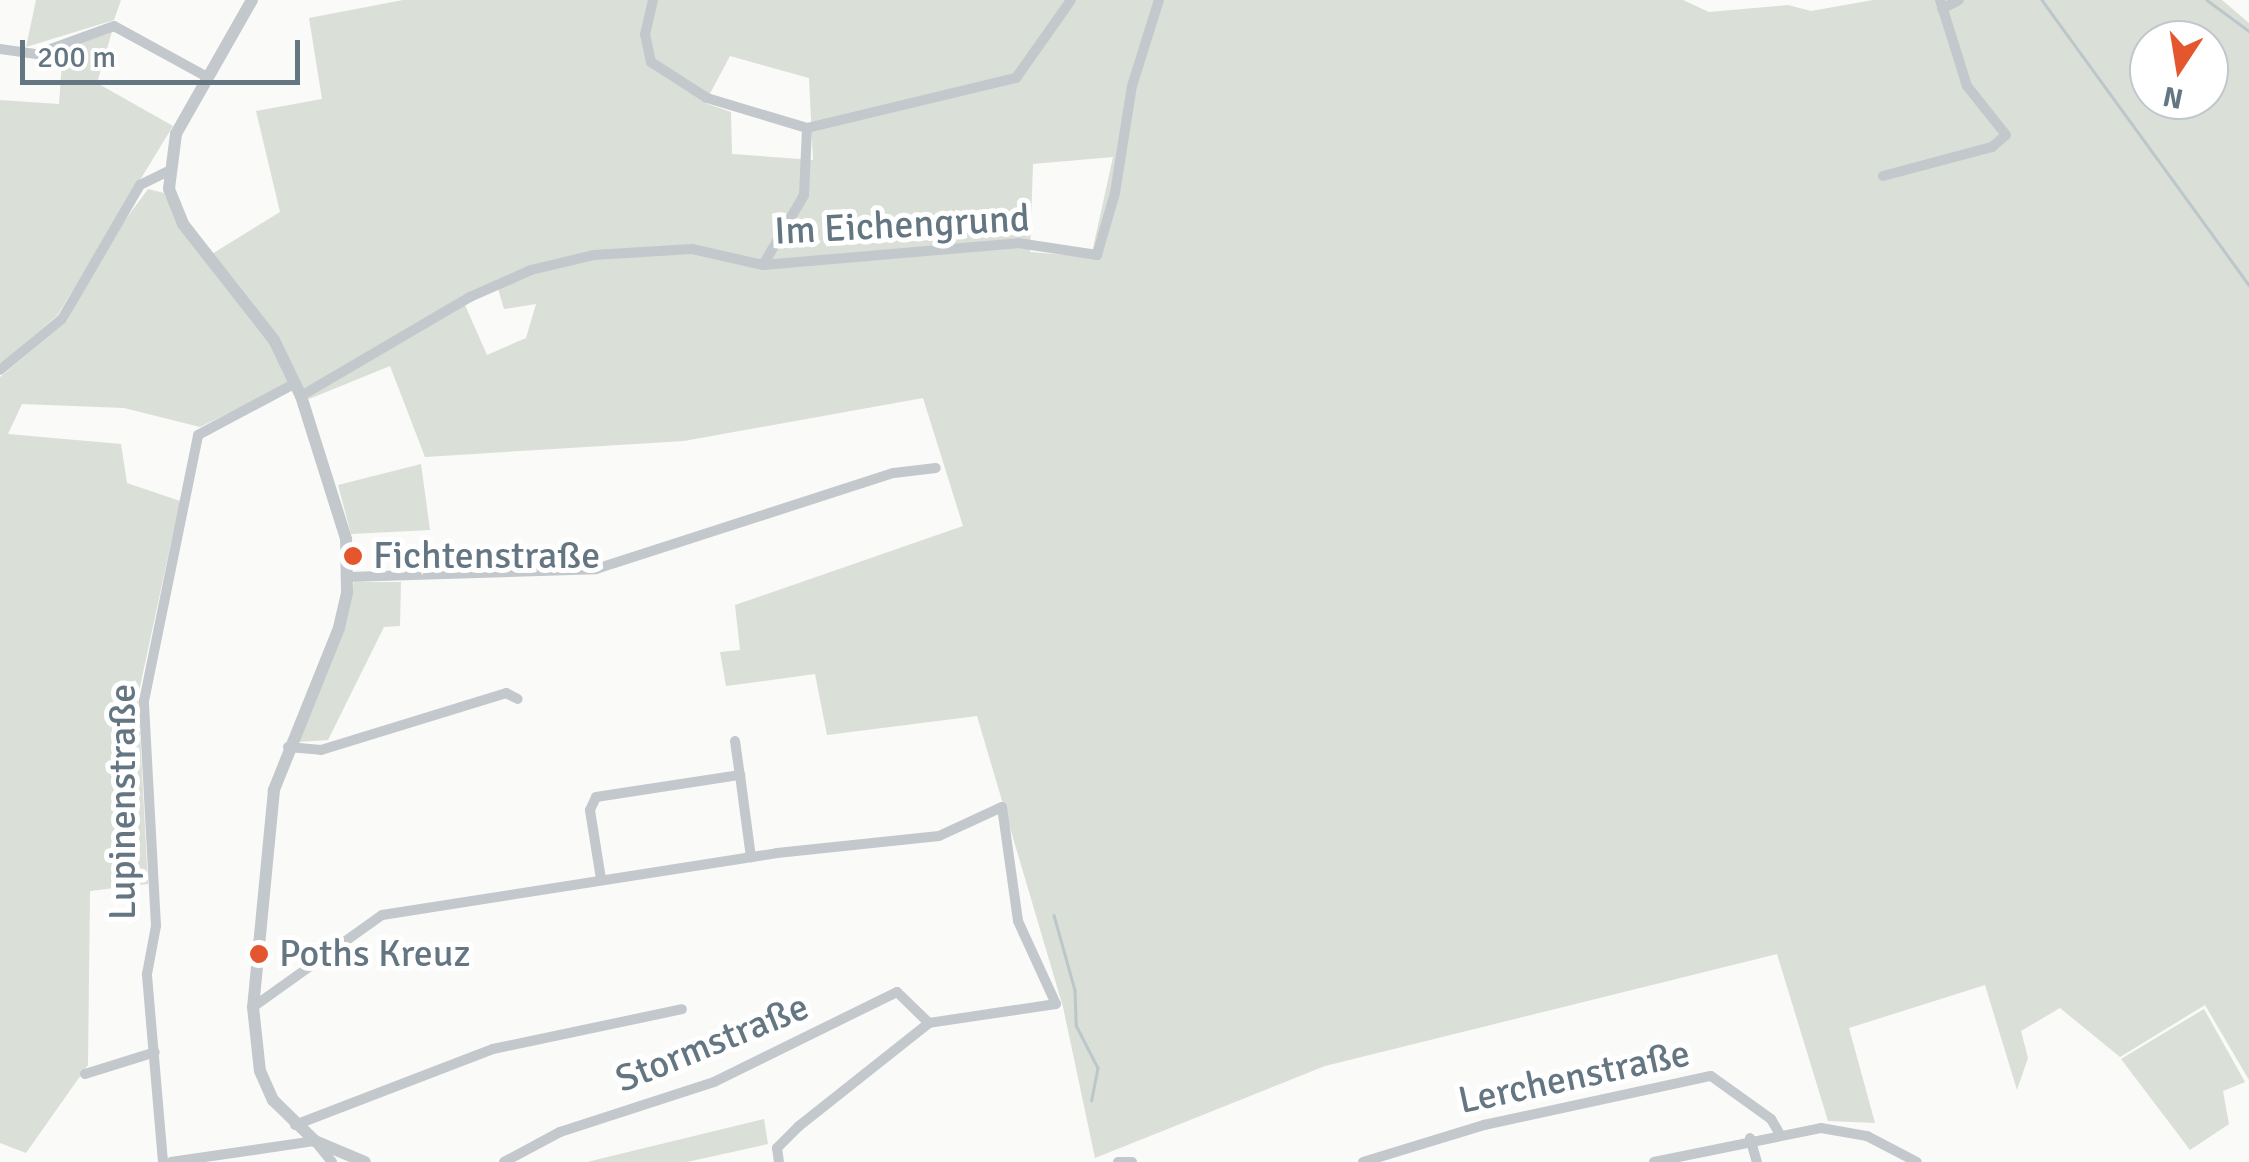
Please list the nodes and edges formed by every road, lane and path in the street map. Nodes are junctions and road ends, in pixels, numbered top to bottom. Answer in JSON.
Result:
{"nodes":[{"id":1,"x":252,"y":0,"type":"edge"},
{"id":2,"x":654,"y":0,"type":"edge"},
{"id":3,"x":1071,"y":0,"type":"edge"},
{"id":4,"x":1160,"y":0,"type":"edge"},
{"id":5,"x":1959,"y":0,"type":"edge"},
{"id":6,"x":1941,"y":4,"type":"edge"},
{"id":7,"x":0,"y":49,"type":"edge"},
{"id":8,"x":207,"y":77,"type":"junction"},
{"id":9,"x":807,"y":128,"type":"junction"},
{"id":10,"x":167,"y":172,"type":"junction"},
{"id":11,"x":1883,"y":176,"type":"dead end"},
{"id":12,"x":763,"y":264,"type":"junction"},
{"id":13,"x":0,"y":370,"type":"edge"},
{"id":14,"x":299,"y":389,"type":"junction"},
{"id":15,"x":936,"y":468,"type":"dead end"},
{"id":16,"x":348,"y":578,"type":"junction"},
{"id":17,"x":518,"y":700,"type":"dead end"},
{"id":18,"x":735,"y":741,"type":"dead end"},
{"id":19,"x":288,"y":747,"type":"junction"},
{"id":20,"x":740,"y":776,"type":"junction"},
{"id":21,"x":751,"y":858,"type":"junction"},
{"id":22,"x":600,"y":880,"type":"junction"},
{"id":23,"x":253,"y":1007,"type":"junction"},
{"id":24,"x":682,"y":1009,"type":"dead end"},
{"id":25,"x":929,"y":1023,"type":"junction"},
{"id":26,"x":155,"y":1052,"type":"junction"},
{"id":27,"x":85,"y":1074,"type":"dead end"},
{"id":28,"x":294,"y":1126,"type":"junction"},
{"id":29,"x":1779,"y":1133,"type":"junction"},
{"id":30,"x":1750,"y":1138,"type":"junction"},
{"id":31,"x":315,"y":1141,"type":"junction"},
{"id":32,"x":163,"y":1162,"type":"edge"},
{"id":33,"x":171,"y":1162,"type":"edge"},
{"id":34,"x":332,"y":1162,"type":"edge"},
{"id":35,"x":364,"y":1162,"type":"edge"},
{"id":36,"x":504,"y":1162,"type":"edge"},
{"id":37,"x":779,"y":1162,"type":"edge"},
{"id":38,"x":1363,"y":1162,"type":"edge"},
{"id":39,"x":1654,"y":1162,"type":"edge"},
{"id":40,"x":1756,"y":1162,"type":"edge"},
{"id":41,"x":1917,"y":1162,"type":"edge"}],
"edges":[{"from":1,"to":8,"type":"street"},
{"from":2,"to":9,"type":"street"},
{"from":3,"to":9,"type":"street"},
{"from":4,"to":12,"type":"street","name":"Im Eichengrund"},
{"from":5,"to":6,"type":"street"},
{"from":6,"to":11,"type":"street"},
{"from":7,"to":8,"type":"street"},
{"from":8,"to":10,"type":"street"},
{"from":9,"to":12,"type":"street"},
{"from":10,"to":13,"type":"street"},
{"from":10,"to":14,"type":"street"},
{"from":12,"to":14,"type":"street","name":"Im Eichengrund"},
{"from":14,"to":16,"type":"street"},
{"from":14,"to":26,"type":"street","name":"Lupinenstraße"},
{"from":15,"to":16,"type":"street"},
{"from":16,"to":19,"type":"street"},
{"from":17,"to":19,"type":"street"},
{"from":18,"to":20,"type":"street"},
{"from":19,"to":23,"type":"street"},
{"from":20,"to":21,"type":"street"},
{"from":20,"to":22,"type":"street"},
{"from":21,"to":22,"type":"street"},
{"from":21,"to":25,"type":"street"},
{"from":22,"to":23,"type":"street"},
{"from":23,"to":28,"type":"street"},
{"from":24,"to":28,"type":"street"},
{"from":25,"to":36,"type":"street","name":"Stormstraße"},
{"from":25,"to":37,"type":"street"},
{"from":26,"to":27,"type":"street"},
{"from":26,"to":32,"type":"street","name":"Lupinenstraße"},
{"from":28,"to":31,"type":"street"},
{"from":29,"to":30,"type":"street"},
{"from":29,"to":38,"type":"street","name":"Lerchenstraße"},
{"from":29,"to":41,"type":"street"},
{"from":30,"to":39,"type":"street"},
{"from":30,"to":40,"type":"street"},
{"from":31,"to":33,"type":"street"},
{"from":31,"to":34,"type":"street"},
{"from":31,"to":35,"type":"street"}]}
